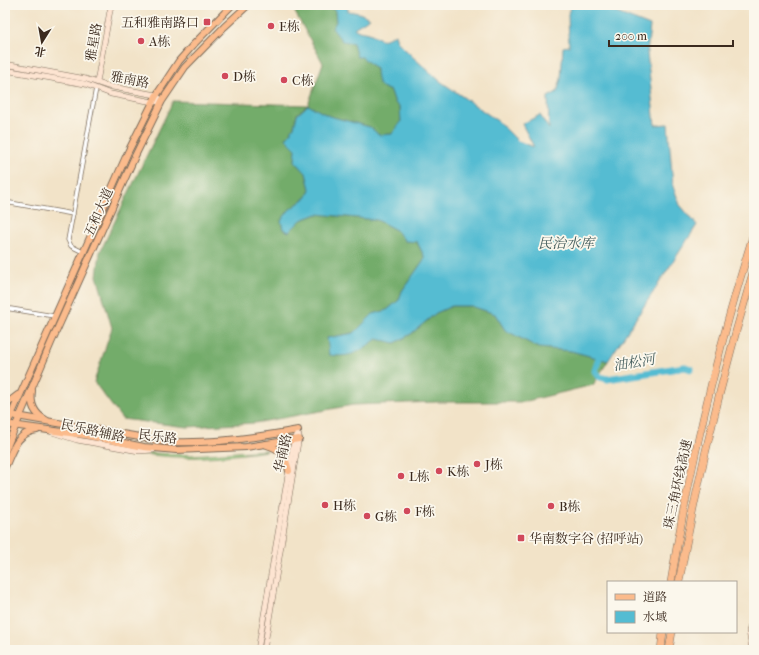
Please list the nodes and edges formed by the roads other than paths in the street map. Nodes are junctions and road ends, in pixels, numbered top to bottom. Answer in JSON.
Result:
{"nodes":[{"id":1,"x":111,"y":5,"type":"edge"},
{"id":2,"x":232,"y":5,"type":"edge"},
{"id":3,"x":248,"y":5,"type":"edge"},
{"id":4,"x":5,"y":64,"type":"edge"},
{"id":5,"x":5,"y":70,"type":"edge"},
{"id":6,"x":97,"y":82,"type":"junction"},
{"id":7,"x":96,"y":88,"type":"junction"},
{"id":8,"x":156,"y":95,"type":"junction"},
{"id":9,"x":162,"y":101,"type":"junction"},
{"id":10,"x":153,"y":102,"type":"junction"},
{"id":11,"x":5,"y":202,"type":"edge"},
{"id":12,"x":73,"y":214,"type":"junction"},
{"id":13,"x":754,"y":233,"type":"edge"},
{"id":14,"x":83,"y":252,"type":"junction"},
{"id":15,"x":754,"y":269,"type":"edge"},
{"id":16,"x":5,"y":308,"type":"edge"},
{"id":17,"x":54,"y":316,"type":"junction"},
{"id":18,"x":34,"y":384,"type":"junction"},
{"id":19,"x":22,"y":391,"type":"junction"},
{"id":20,"x":5,"y":405,"type":"edge"},
{"id":21,"x":8,"y":415,"type":"edge"},
{"id":22,"x":19,"y":417,"type":"junction"},
{"id":23,"x":51,"y":422,"type":"junction"},
{"id":24,"x":6,"y":425,"type":"edge"},
{"id":25,"x":16,"y":425,"type":"junction"},
{"id":26,"x":45,"y":429,"type":"junction"},
{"id":27,"x":298,"y":430,"type":"joint"},
{"id":28,"x":297,"y":440,"type":"junction"},
{"id":29,"x":261,"y":445,"type":"junction"},
{"id":30,"x":5,"y":451,"type":"edge"},
{"id":31,"x":5,"y":467,"type":"edge"},
{"id":32,"x":289,"y":471,"type":"junction"},
{"id":33,"x":671,"y":581,"type":"edge"},
{"id":34,"x":679,"y":581,"type":"edge"},
{"id":35,"x":754,"y":616,"type":"edge"},
{"id":36,"x":663,"y":633,"type":"edge"},
{"id":37,"x":672,"y":633,"type":"edge"},
{"id":38,"x":258,"y":650,"type":"edge"},
{"id":39,"x":264,"y":650,"type":"edge"},
{"id":40,"x":661,"y":650,"type":"edge"},
{"id":41,"x":669,"y":650,"type":"edge"},
{"id":42,"x":752,"y":650,"type":"edge"}],
"edges":[{"from":1,"to":6,"type":"street","name":"雅星路"},
{"from":2,"to":8,"type":"main road","name":"五和大道"},
{"from":3,"to":9,"type":"main road","name":"五和大道"},
{"from":4,"to":6,"type":"street","name":"雅南路"},
{"from":5,"to":7,"type":"street","name":"雅南路"},
{"from":6,"to":8,"type":"street","name":"雅南路"},
{"from":7,"to":10,"type":"street","name":"雅南路"},
{"from":7,"to":12,"type":"street"},
{"from":8,"to":9,"type":"street","name":"雅南路"},
{"from":8,"to":10,"type":"main road","name":"五和大道"},
{"from":9,"to":10,"type":"street","name":"雅南路"},
{"from":9,"to":18,"type":"main road","name":"五和大道"},
{"from":10,"to":14,"type":"main road","name":"五和大道"},
{"from":11,"to":12,"type":"street"},
{"from":12,"to":14,"type":"street"},
{"from":13,"to":33,"type":"highway","name":"珠三角环线高速"},
{"from":14,"to":17,"type":"main road","name":"五和大道"},
{"from":15,"to":34,"type":"highway","name":"珠三角环线高速"},
{"from":16,"to":17,"type":"street"},
{"from":17,"to":19,"type":"main road","name":"五和大道"},
{"from":18,"to":22,"type":"main road","name":"五和大道"},
{"from":18,"to":23,"type":"main road"},
{"from":19,"to":20,"type":"main road"},
{"from":19,"to":21,"type":"main road","name":"五和大道"},
{"from":21,"to":22,"type":"main road","name":"民乐路"},
{"from":21,"to":24,"type":"main road","name":"五和大道"},
{"from":22,"to":23,"type":"main road","name":"民乐路"},
{"from":22,"to":25,"type":"main road","name":"五和大道"},
{"from":23,"to":27,"type":"main road","name":"民乐路"},
{"from":24,"to":25,"type":"main road","name":"民乐路"},
{"from":25,"to":26,"type":"main road","name":"民乐路"},
{"from":25,"to":30,"type":"main road","name":"五和大道"},
{"from":26,"to":29,"type":"main road","name":"民乐路"},
{"from":26,"to":31,"type":"main road"},
{"from":27,"to":28,"type":"street","name":"华南路"},
{"from":28,"to":29,"type":"main road","name":"民乐路"},
{"from":28,"to":32,"type":"street","name":"华南路"},
{"from":28,"to":39,"type":"street","name":"华南路"},
{"from":29,"to":32,"type":"main road"},
{"from":32,"to":38,"type":"street","name":"华南路"},
{"from":35,"to":42,"type":"street"},
{"from":36,"to":40,"type":"highway"},
{"from":37,"to":41,"type":"highway"}]}
